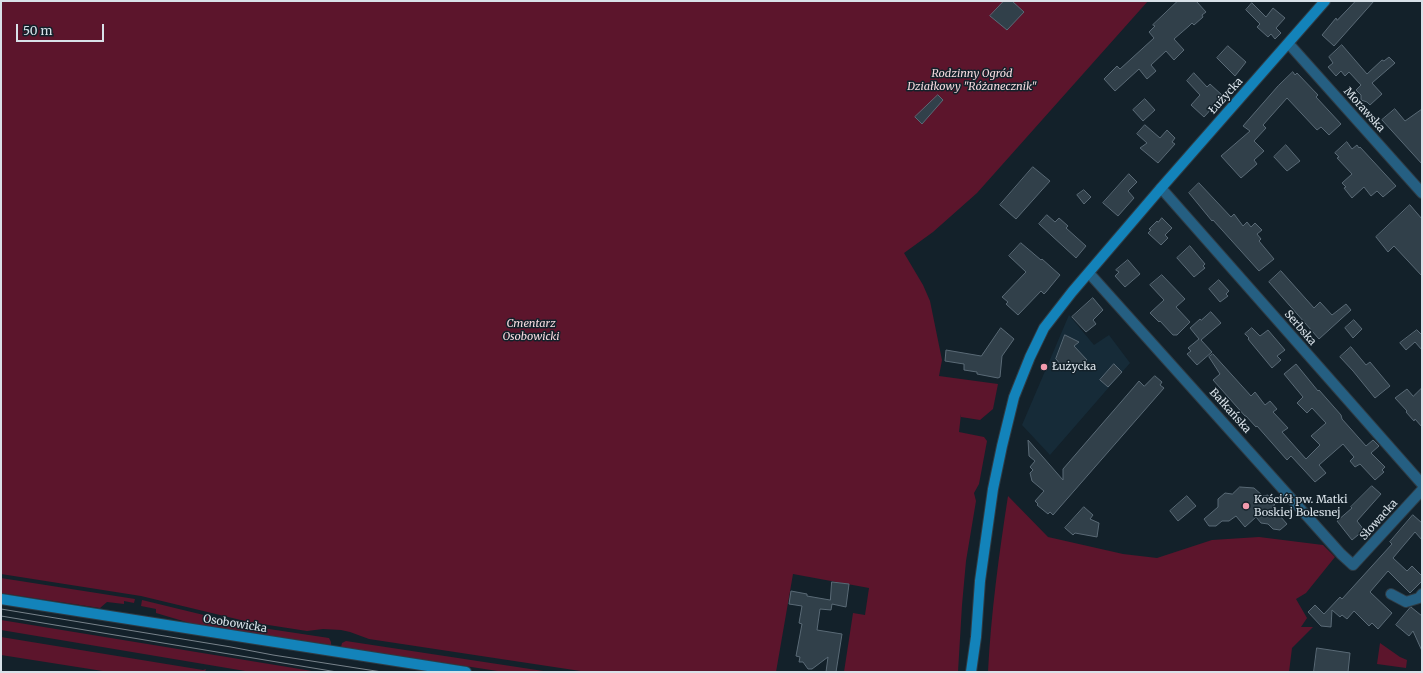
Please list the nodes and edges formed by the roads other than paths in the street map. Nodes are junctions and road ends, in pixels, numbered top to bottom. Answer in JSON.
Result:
{"nodes":[{"id":1,"x":1325,"y":1,"type":"edge"},
{"id":2,"x":1289,"y":44,"type":"junction"},
{"id":3,"x":1161,"y":188,"type":"junction"},
{"id":4,"x":1422,"y":193,"type":"edge"},
{"id":5,"x":1089,"y":273,"type":"junction"},
{"id":6,"x":1422,"y":484,"type":"edge"},
{"id":7,"x":1422,"y":490,"type":"edge"},
{"id":8,"x":1353,"y":566,"type":"joint"},
{"id":9,"x":1391,"y":594,"type":"dead end"},
{"id":10,"x":1422,"y":594,"type":"edge"},
{"id":11,"x":1,"y":599,"type":"edge"},
{"id":12,"x":973,"y":670,"type":"edge"},
{"id":13,"x":466,"y":672,"type":"edge"}],
"edges":[{"from":1,"to":2,"type":"street","name":"Łużycka"},
{"from":2,"to":3,"type":"street","name":"Łużycka"},
{"from":2,"to":4,"type":"street","name":"Morawska"},
{"from":3,"to":5,"type":"street","name":"Łużycka"},
{"from":3,"to":6,"type":"street","name":"Serbska"},
{"from":5,"to":8,"type":"street","name":"Bałkańska"},
{"from":5,"to":12,"type":"street","name":"Łużycka"},
{"from":7,"to":8,"type":"street","name":"Słowacka"},
{"from":9,"to":10,"type":"street"},
{"from":11,"to":13,"type":"street","name":"Osobowicka"}]}
